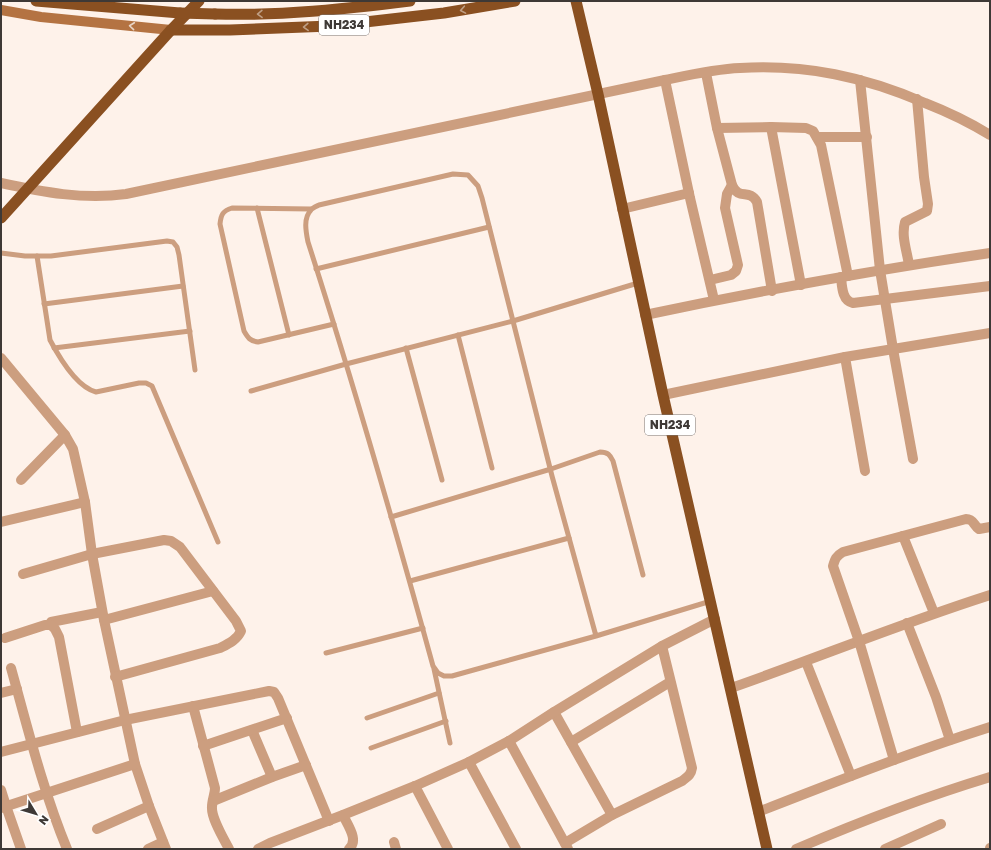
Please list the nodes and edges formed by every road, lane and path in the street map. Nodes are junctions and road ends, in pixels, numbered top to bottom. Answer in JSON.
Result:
{"nodes":[{"id":1,"x":36,"y":1,"type":"edge"},
{"id":2,"x":199,"y":1,"type":"edge"},
{"id":3,"x":410,"y":1,"type":"edge"},
{"id":4,"x":515,"y":1,"type":"edge"},
{"id":5,"x":576,"y":1,"type":"edge"},
{"id":6,"x":1,"y":10,"type":"edge"},
{"id":7,"x":171,"y":30,"type":"junction"},
{"id":8,"x":706,"y":73,"type":"junction"},
{"id":9,"x":665,"y":80,"type":"junction"},
{"id":10,"x":860,"y":80,"type":"junction"},
{"id":11,"x":598,"y":94,"type":"junction"},
{"id":12,"x":917,"y":99,"type":"junction"},
{"id":13,"x":771,"y":127,"type":"junction"},
{"id":14,"x":717,"y":128,"type":"junction"},
{"id":15,"x":990,"y":135,"type":"edge"},
{"id":16,"x":817,"y":137,"type":"junction"},
{"id":17,"x":867,"y":137,"type":"junction"},
{"id":18,"x":1,"y":183,"type":"edge"},
{"id":19,"x":732,"y":185,"type":"junction"},
{"id":20,"x":28,"y":189,"type":"junction"},
{"id":21,"x":689,"y":193,"type":"junction"},
{"id":22,"x":257,"y":208,"type":"junction"},
{"id":23,"x":311,"y":209,"type":"junction"},
{"id":24,"x":622,"y":209,"type":"junction"},
{"id":25,"x":1,"y":218,"type":"edge"},
{"id":26,"x":489,"y":227,"type":"junction"},
{"id":27,"x":1,"y":253,"type":"edge"},
{"id":28,"x":990,"y":253,"type":"edge"},
{"id":29,"x":37,"y":256,"type":"junction"},
{"id":30,"x":909,"y":265,"type":"junction"},
{"id":31,"x":316,"y":268,"type":"junction"},
{"id":32,"x":880,"y":270,"type":"junction"},
{"id":33,"x":844,"y":277,"type":"junction"},
{"id":34,"x":710,"y":280,"type":"junction"},
{"id":35,"x":638,"y":283,"type":"junction"},
{"id":36,"x":801,"y":285,"type":"junction"},
{"id":37,"x":183,"y":286,"type":"junction"},
{"id":38,"x":990,"y":286,"type":"edge"},
{"id":39,"x":772,"y":290,"type":"junction"},
{"id":40,"x":714,"y":300,"type":"junction"},
{"id":41,"x":885,"y":300,"type":"junction"},
{"id":42,"x":44,"y":304,"type":"junction"},
{"id":43,"x":645,"y":315,"type":"junction"},
{"id":44,"x":513,"y":320,"type":"junction"},
{"id":45,"x":334,"y":324,"type":"junction"},
{"id":46,"x":190,"y":331,"type":"junction"},
{"id":47,"x":990,"y":333,"type":"edge"},
{"id":48,"x":289,"y":335,"type":"junction"},
{"id":49,"x":458,"y":335,"type":"junction"},
{"id":50,"x":54,"y":348,"type":"junction"},
{"id":51,"x":406,"y":348,"type":"junction"},
{"id":52,"x":893,"y":349,"type":"junction"},
{"id":53,"x":845,"y":357,"type":"junction"},
{"id":54,"x":1,"y":358,"type":"edge"},
{"id":55,"x":346,"y":364,"type":"junction"},
{"id":56,"x":195,"y":370,"type":"dead end"},
{"id":57,"x":251,"y":391,"type":"dead end"},
{"id":58,"x":663,"y":395,"type":"junction"},
{"id":59,"x":64,"y":435,"type":"junction"},
{"id":60,"x":913,"y":459,"type":"dead end"},
{"id":61,"x":492,"y":468,"type":"dead end"},
{"id":62,"x":551,"y":469,"type":"junction"},
{"id":63,"x":865,"y":471,"type":"dead end"},
{"id":64,"x":21,"y":480,"type":"dead end"},
{"id":65,"x":442,"y":480,"type":"dead end"},
{"id":66,"x":85,"y":502,"type":"junction"},
{"id":67,"x":392,"y":516,"type":"junction"},
{"id":68,"x":1,"y":522,"type":"edge"},
{"id":69,"x":990,"y":527,"type":"edge"},
{"id":70,"x":903,"y":536,"type":"junction"},
{"id":71,"x":569,"y":538,"type":"junction"},
{"id":72,"x":218,"y":542,"type":"dead end"},
{"id":73,"x":92,"y":554,"type":"junction"},
{"id":74,"x":23,"y":574,"type":"dead end"},
{"id":75,"x":643,"y":576,"type":"dead end"},
{"id":76,"x":410,"y":581,"type":"junction"},
{"id":77,"x":213,"y":591,"type":"junction"},
{"id":78,"x":990,"y":595,"type":"edge"},
{"id":79,"x":711,"y":602,"type":"junction"},
{"id":80,"x":934,"y":613,"type":"junction"},
{"id":81,"x":103,"y":616,"type":"junction"},
{"id":82,"x":715,"y":619,"type":"junction"},
{"id":83,"x":51,"y":622,"type":"dead end"},
{"id":84,"x":907,"y":623,"type":"junction"},
{"id":85,"x":423,"y":628,"type":"junction"},
{"id":86,"x":596,"y":636,"type":"junction"},
{"id":87,"x":5,"y":638,"type":"dead end"},
{"id":88,"x":859,"y":641,"type":"junction"},
{"id":89,"x":662,"y":646,"type":"junction"},
{"id":90,"x":326,"y":653,"type":"dead end"},
{"id":91,"x":806,"y":662,"type":"junction"},
{"id":92,"x":433,"y":666,"type":"junction"},
{"id":93,"x":11,"y":668,"type":"dead end"},
{"id":94,"x":115,"y":677,"type":"junction"},
{"id":95,"x":670,"y":682,"type":"junction"},
{"id":96,"x":731,"y":688,"type":"junction"},
{"id":97,"x":17,"y":689,"type":"junction"},
{"id":98,"x":1,"y":693,"type":"edge"},
{"id":99,"x":439,"y":693,"type":"junction"},
{"id":100,"x":193,"y":706,"type":"junction"},
{"id":101,"x":554,"y":712,"type":"junction"},
{"id":102,"x":287,"y":718,"type":"junction"},
{"id":103,"x":367,"y":718,"type":"dead end"},
{"id":104,"x":125,"y":720,"type":"junction"},
{"id":105,"x":446,"y":721,"type":"junction"},
{"id":106,"x":990,"y":727,"type":"edge"},
{"id":107,"x":252,"y":730,"type":"junction"},
{"id":108,"x":77,"y":732,"type":"junction"},
{"id":109,"x":950,"y":740,"type":"junction"},
{"id":110,"x":509,"y":741,"type":"junction"},
{"id":111,"x":572,"y":742,"type":"junction"},
{"id":112,"x":450,"y":743,"type":"dead end"},
{"id":113,"x":32,"y":744,"type":"junction"},
{"id":114,"x":203,"y":746,"type":"junction"},
{"id":115,"x":371,"y":748,"type":"dead end"},
{"id":116,"x":1,"y":752,"type":"edge"},
{"id":117,"x":894,"y":760,"type":"junction"},
{"id":118,"x":469,"y":762,"type":"junction"},
{"id":119,"x":135,"y":764,"type":"junction"},
{"id":120,"x":306,"y":764,"type":"junction"},
{"id":121,"x":851,"y":776,"type":"junction"},
{"id":122,"x":272,"y":777,"type":"junction"},
{"id":123,"x":990,"y":777,"type":"edge"},
{"id":124,"x":415,"y":786,"type":"junction"},
{"id":125,"x":1,"y":790,"type":"edge"},
{"id":126,"x":47,"y":792,"type":"junction"},
{"id":127,"x":213,"y":801,"type":"junction"},
{"id":128,"x":149,"y":806,"type":"junction"},
{"id":129,"x":3,"y":807,"type":"edge"},
{"id":130,"x":758,"y":812,"type":"junction"},
{"id":131,"x":343,"y":815,"type":"junction"},
{"id":132,"x":612,"y":815,"type":"junction"},
{"id":133,"x":329,"y":821,"type":"junction"},
{"id":134,"x":941,"y":824,"type":"dead end"},
{"id":135,"x":97,"y":829,"type":"dead end"},
{"id":136,"x":164,"y":846,"type":"edge"},
{"id":137,"x":566,"y":846,"type":"edge"},
{"id":138,"x":21,"y":849,"type":"edge"},
{"id":139,"x":67,"y":849,"type":"edge"},
{"id":140,"x":148,"y":849,"type":"edge"},
{"id":141,"x":229,"y":849,"type":"edge"},
{"id":142,"x":258,"y":849,"type":"edge"},
{"id":143,"x":349,"y":849,"type":"edge"},
{"id":144,"x":448,"y":849,"type":"edge"},
{"id":145,"x":516,"y":849,"type":"edge"},
{"id":146,"x":767,"y":849,"type":"edge"},
{"id":147,"x":796,"y":849,"type":"edge"},
{"id":148,"x":885,"y":849,"type":"edge"}],
"edges":[{"from":3,"to":1,"type":"highway","one_way":true,"bridge":true},
{"from":2,"to":7,"type":"highway"},
{"from":4,"to":7,"type":"highway","number":"NH234","one_way":true},
{"from":5,"to":11,"type":"highway","number":"NH234"},
{"from":7,"to":6,"type":"main road","one_way":true},
{"from":7,"to":20,"type":"highway"},
{"from":8,"to":9,"type":"street"},
{"from":8,"to":10,"type":"street"},
{"from":8,"to":14,"type":"street"},
{"from":9,"to":11,"type":"street"},
{"from":9,"to":21,"type":"street"},
{"from":10,"to":12,"type":"street"},
{"from":10,"to":17,"type":"street"},
{"from":11,"to":20,"type":"street"},
{"from":11,"to":24,"type":"highway","number":"NH234"},
{"from":12,"to":15,"type":"street"},
{"from":12,"to":30,"type":"street"},
{"from":13,"to":14,"type":"street"},
{"from":13,"to":16,"type":"street"},
{"from":13,"to":36,"type":"street"},
{"from":14,"to":19,"type":"street"},
{"from":16,"to":17,"type":"street"},
{"from":16,"to":33,"type":"street"},
{"from":17,"to":32,"type":"street"},
{"from":18,"to":20,"type":"street"},
{"from":19,"to":34,"type":"street"},
{"from":19,"to":39,"type":"street"},
{"from":20,"to":25,"type":"highway"},
{"from":21,"to":24,"type":"street"},
{"from":21,"to":34,"type":"street"},
{"from":22,"to":23,"type":"lane"},
{"from":22,"to":48,"type":"lane"},
{"from":22,"to":48,"type":"lane"},
{"from":23,"to":26,"type":"lane"},
{"from":23,"to":31,"type":"lane"},
{"from":24,"to":35,"type":"highway","number":"NH234"},
{"from":26,"to":31,"type":"lane"},
{"from":26,"to":44,"type":"lane"},
{"from":27,"to":29,"type":"lane"},
{"from":28,"to":30,"type":"street"},
{"from":29,"to":37,"type":"lane"},
{"from":29,"to":42,"type":"lane"},
{"from":30,"to":32,"type":"street"},
{"from":31,"to":45,"type":"lane"},
{"from":32,"to":33,"type":"street"},
{"from":32,"to":41,"type":"street"},
{"from":33,"to":36,"type":"street"},
{"from":33,"to":41,"type":"street"},
{"from":34,"to":40,"type":"street"},
{"from":35,"to":43,"type":"highway","number":"NH234"},
{"from":35,"to":44,"type":"lane"},
{"from":36,"to":39,"type":"street"},
{"from":37,"to":42,"type":"lane"},
{"from":37,"to":46,"type":"lane"},
{"from":38,"to":41,"type":"street"},
{"from":39,"to":40,"type":"street"},
{"from":40,"to":43,"type":"street"},
{"from":41,"to":52,"type":"street"},
{"from":42,"to":50,"type":"lane"},
{"from":43,"to":58,"type":"highway","number":"NH234"},
{"from":44,"to":49,"type":"lane"},
{"from":44,"to":62,"type":"lane"},
{"from":45,"to":48,"type":"lane"},
{"from":45,"to":55,"type":"lane"},
{"from":46,"to":50,"type":"lane"},
{"from":46,"to":56,"type":"lane"},
{"from":47,"to":52,"type":"street"},
{"from":49,"to":51,"type":"lane"},
{"from":49,"to":61,"type":"lane"},
{"from":50,"to":72,"type":"lane"},
{"from":51,"to":55,"type":"lane"},
{"from":51,"to":65,"type":"lane"},
{"from":52,"to":53,"type":"street"},
{"from":52,"to":60,"type":"street"},
{"from":53,"to":58,"type":"street"},
{"from":53,"to":63,"type":"street"},
{"from":54,"to":59,"type":"street"},
{"from":55,"to":57,"type":"lane"},
{"from":55,"to":67,"type":"lane"},
{"from":58,"to":79,"type":"highway","number":"NH234"},
{"from":59,"to":64,"type":"street"},
{"from":59,"to":66,"type":"street"},
{"from":62,"to":67,"type":"lane"},
{"from":62,"to":71,"type":"lane"},
{"from":62,"to":75,"type":"lane"},
{"from":66,"to":68,"type":"street"},
{"from":66,"to":73,"type":"street"},
{"from":67,"to":76,"type":"lane"},
{"from":69,"to":70,"type":"street"},
{"from":70,"to":80,"type":"street"},
{"from":70,"to":88,"type":"street"},
{"from":71,"to":76,"type":"lane"},
{"from":71,"to":86,"type":"lane"},
{"from":73,"to":74,"type":"street"},
{"from":73,"to":77,"type":"street"},
{"from":73,"to":81,"type":"street"},
{"from":76,"to":85,"type":"lane"},
{"from":77,"to":81,"type":"street"},
{"from":77,"to":94,"type":"street"},
{"from":78,"to":80,"type":"street"},
{"from":79,"to":82,"type":"highway","number":"NH234"},
{"from":79,"to":86,"type":"lane"},
{"from":80,"to":84,"type":"street"},
{"from":81,"to":83,"type":"street"},
{"from":81,"to":94,"type":"street"},
{"from":82,"to":89,"type":"street"},
{"from":82,"to":96,"type":"highway","number":"NH234"},
{"from":84,"to":88,"type":"street"},
{"from":84,"to":109,"type":"street"},
{"from":85,"to":90,"type":"lane"},
{"from":85,"to":92,"type":"lane"},
{"from":86,"to":92,"type":"lane"},
{"from":87,"to":108,"type":"street"},
{"from":88,"to":91,"type":"street"},
{"from":88,"to":117,"type":"street"},
{"from":89,"to":95,"type":"street"},
{"from":89,"to":101,"type":"street"},
{"from":91,"to":96,"type":"street"},
{"from":91,"to":121,"type":"street"},
{"from":92,"to":99,"type":"lane"},
{"from":93,"to":97,"type":"street"},
{"from":94,"to":104,"type":"street"},
{"from":95,"to":111,"type":"street"},
{"from":95,"to":132,"type":"street"},
{"from":96,"to":130,"type":"highway","number":"NH234"},
{"from":97,"to":98,"type":"street"},
{"from":97,"to":113,"type":"street"},
{"from":99,"to":103,"type":"lane"},
{"from":99,"to":105,"type":"lane"},
{"from":100,"to":102,"type":"street"},
{"from":100,"to":104,"type":"street"},
{"from":100,"to":114,"type":"street"},
{"from":101,"to":110,"type":"street"},
{"from":101,"to":111,"type":"street"},
{"from":102,"to":107,"type":"street"},
{"from":102,"to":120,"type":"street"},
{"from":104,"to":108,"type":"street"},
{"from":104,"to":119,"type":"street"},
{"from":105,"to":112,"type":"lane"},
{"from":105,"to":115,"type":"lane"},
{"from":106,"to":109,"type":"street"},
{"from":107,"to":114,"type":"street"},
{"from":107,"to":122,"type":"street"},
{"from":108,"to":113,"type":"street"},
{"from":109,"to":117,"type":"street"},
{"from":110,"to":118,"type":"street"},
{"from":110,"to":137,"type":"street"},
{"from":111,"to":132,"type":"street"},
{"from":113,"to":116,"type":"street"},
{"from":113,"to":126,"type":"street"},
{"from":114,"to":127,"type":"street"},
{"from":117,"to":121,"type":"street"},
{"from":118,"to":124,"type":"street"},
{"from":118,"to":145,"type":"street"},
{"from":119,"to":126,"type":"street"},
{"from":119,"to":128,"type":"street"},
{"from":120,"to":122,"type":"street"},
{"from":120,"to":133,"type":"street"},
{"from":121,"to":130,"type":"street"},
{"from":122,"to":127,"type":"street"},
{"from":123,"to":147,"type":"street"},
{"from":124,"to":131,"type":"street"},
{"from":124,"to":144,"type":"street"},
{"from":125,"to":129,"type":"street"},
{"from":126,"to":129,"type":"street"},
{"from":126,"to":139,"type":"street"},
{"from":127,"to":141,"type":"street"},
{"from":128,"to":135,"type":"street"},
{"from":128,"to":136,"type":"street"},
{"from":129,"to":138,"type":"street"},
{"from":130,"to":146,"type":"highway","number":"NH234"},
{"from":131,"to":133,"type":"street"},
{"from":131,"to":143,"type":"street"},
{"from":132,"to":137,"type":"street"},
{"from":133,"to":142,"type":"street"},
{"from":134,"to":148,"type":"street"},
{"from":136,"to":140,"type":"street"}]}
